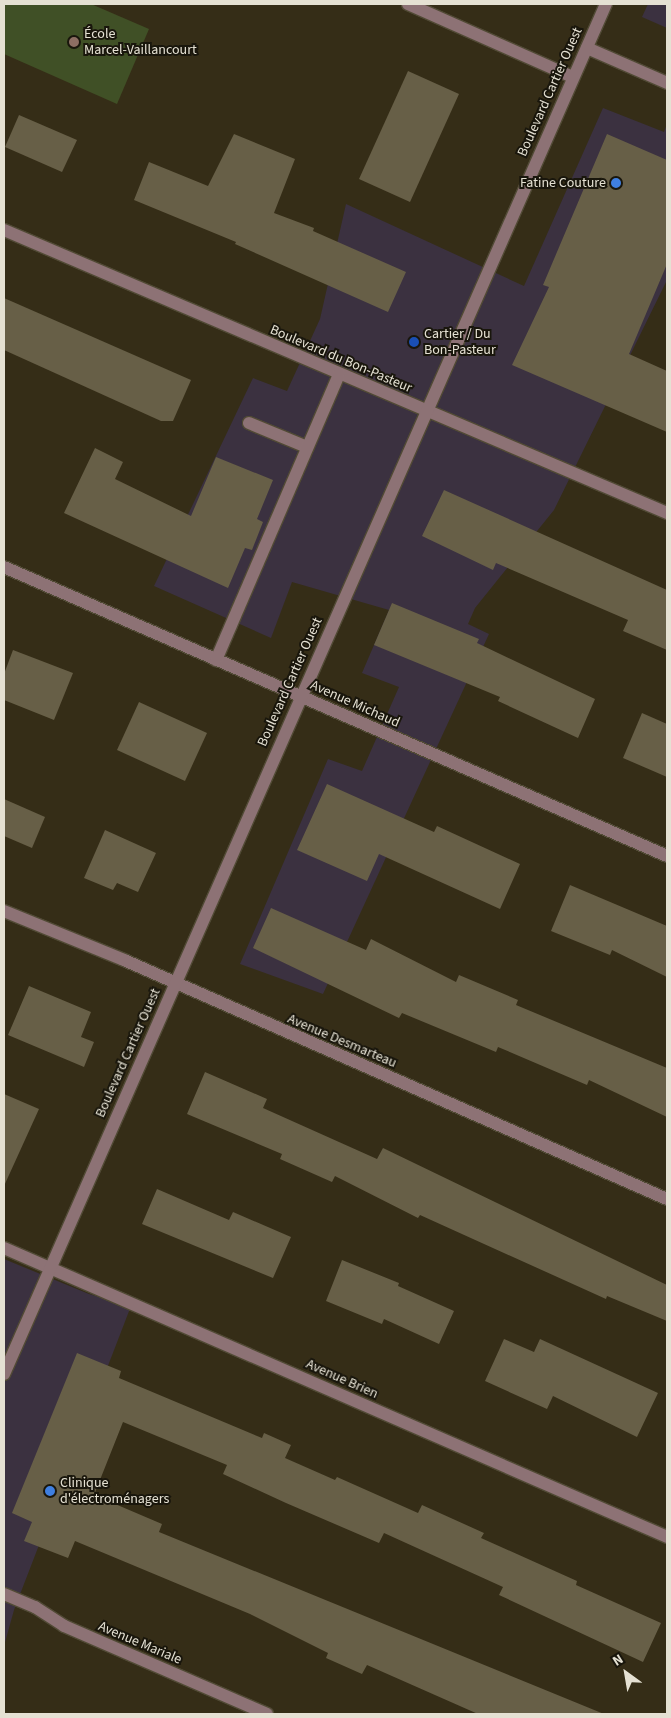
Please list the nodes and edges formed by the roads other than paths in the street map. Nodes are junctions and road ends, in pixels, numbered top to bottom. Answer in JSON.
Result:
{"nodes":[{"id":1,"x":408,"y":4,"type":"edge"},
{"id":2,"x":606,"y":4,"type":"edge"},
{"id":3,"x":587,"y":48,"type":"junction"},
{"id":4,"x":574,"y":77,"type":"junction"},
{"id":5,"x":667,"y":83,"type":"edge"},
{"id":6,"x":4,"y":230,"type":"edge"},
{"id":7,"x":339,"y":374,"type":"junction"},
{"id":8,"x":426,"y":411,"type":"junction"},
{"id":9,"x":249,"y":423,"type":"dead end"},
{"id":10,"x":307,"y":447,"type":"junction"},
{"id":11,"x":667,"y":513,"type":"edge"},
{"id":12,"x":4,"y":567,"type":"edge"},
{"id":13,"x":216,"y":660,"type":"junction"},
{"id":14,"x":300,"y":696,"type":"junction"},
{"id":15,"x":667,"y":856,"type":"edge"},
{"id":16,"x":4,"y":911,"type":"edge"},
{"id":17,"x":174,"y":983,"type":"junction"},
{"id":18,"x":667,"y":1199,"type":"edge"},
{"id":19,"x":4,"y":1248,"type":"edge"},
{"id":20,"x":50,"y":1268,"type":"junction"},
{"id":21,"x":4,"y":1374,"type":"edge"},
{"id":22,"x":667,"y":1538,"type":"edge"},
{"id":23,"x":4,"y":1594,"type":"edge"},
{"id":24,"x":267,"y":1714,"type":"edge"}],
"edges":[{"from":1,"to":4,"type":"street"},
{"from":2,"to":3,"type":"street","name":"Boulevard Cartier Ouest"},
{"from":3,"to":4,"type":"street","name":"Boulevard Cartier Ouest"},
{"from":3,"to":5,"type":"street"},
{"from":4,"to":8,"type":"street","name":"Boulevard Cartier Ouest"},
{"from":6,"to":7,"type":"street","name":"Boulevard du Bon-Pasteur"},
{"from":7,"to":8,"type":"street","name":"Boulevard du Bon-Pasteur"},
{"from":7,"to":10,"type":"street"},
{"from":8,"to":11,"type":"street","name":"Boulevard du Bon-Pasteur"},
{"from":8,"to":14,"type":"street","name":"Boulevard Cartier Ouest"},
{"from":9,"to":10,"type":"street"},
{"from":10,"to":13,"type":"street"},
{"from":12,"to":13,"type":"street","name":"Avenue Michaud"},
{"from":13,"to":14,"type":"street","name":"Avenue Michaud"},
{"from":14,"to":15,"type":"street","name":"Avenue Michaud"},
{"from":14,"to":17,"type":"street","name":"Boulevard Cartier Ouest"},
{"from":16,"to":17,"type":"street","name":"Avenue Desmarteau"},
{"from":17,"to":18,"type":"street","name":"Avenue Desmarteau"},
{"from":17,"to":20,"type":"street","name":"Boulevard Cartier Ouest"},
{"from":19,"to":20,"type":"street","name":"Avenue Brien"},
{"from":20,"to":21,"type":"street","name":"Boulevard Cartier Ouest"},
{"from":20,"to":22,"type":"street","name":"Avenue Brien"},
{"from":23,"to":24,"type":"street","name":"Avenue Mariale"}]}
